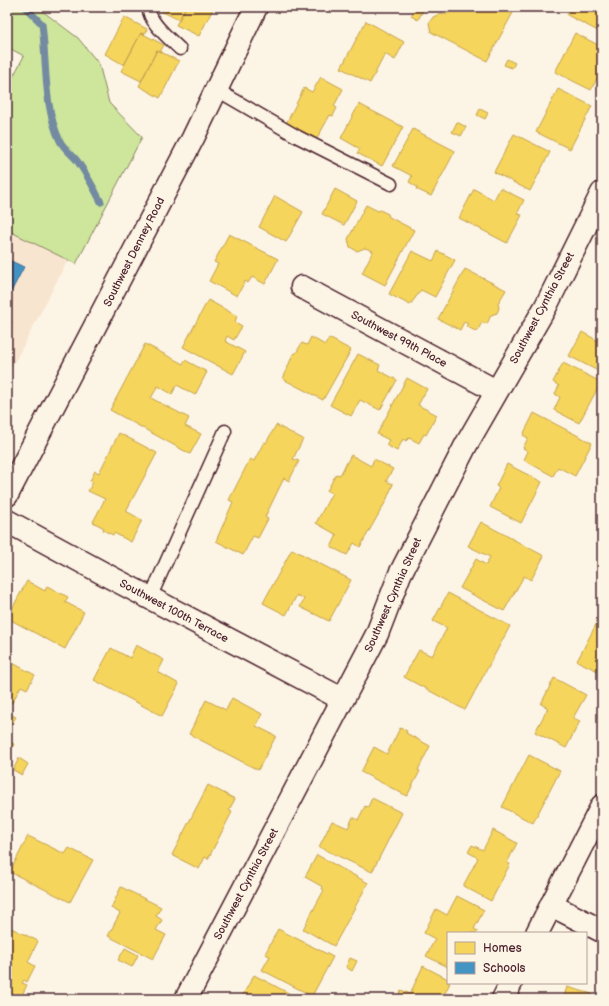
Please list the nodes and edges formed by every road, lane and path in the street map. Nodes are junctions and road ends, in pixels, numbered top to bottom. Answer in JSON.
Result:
{"nodes":[{"id":1,"x":149,"y":7,"type":"edge"},
{"id":2,"x":256,"y":7,"type":"edge"},
{"id":3,"x":180,"y":49,"type":"dead end"},
{"id":4,"x":217,"y":90,"type":"junction"},
{"id":5,"x":391,"y":184,"type":"dead end"},
{"id":6,"x":602,"y":193,"type":"edge"},
{"id":7,"x":302,"y":287,"type":"dead end"},
{"id":8,"x":496,"y":391,"type":"junction"},
{"id":9,"x":225,"y":431,"type":"dead end"},
{"id":10,"x":7,"y":495,"type":"edge"},
{"id":11,"x":7,"y":521,"type":"edge"},
{"id":12,"x":150,"y":598,"type":"junction"},
{"id":13,"x":342,"y":699,"type":"junction"},
{"id":14,"x":602,"y":806,"type":"edge"},
{"id":15,"x":551,"y":905,"type":"junction"},
{"id":16,"x":602,"y":931,"type":"edge"},
{"id":17,"x":538,"y":932,"type":"edge"},
{"id":18,"x":510,"y":984,"type":"edge"},
{"id":19,"x":186,"y":999,"type":"edge"},
{"id":20,"x":503,"y":999,"type":"edge"}],
"edges":[{"from":1,"to":3,"type":"lane"},
{"from":2,"to":4,"type":"street","name":"Southwest Denney Road"},
{"from":4,"to":5,"type":"lane"},
{"from":4,"to":10,"type":"street","name":"Southwest Denney Road"},
{"from":6,"to":8,"type":"street","name":"Southwest Cynthia Street"},
{"from":7,"to":8,"type":"street","name":"Southwest 99th Place"},
{"from":8,"to":13,"type":"street","name":"Southwest Cynthia Street"},
{"from":9,"to":12,"type":"lane"},
{"from":11,"to":12,"type":"street","name":"Southwest 100th Terrace"},
{"from":12,"to":13,"type":"street","name":"Southwest 100th Terrace"},
{"from":13,"to":19,"type":"street","name":"Southwest Cynthia Street"},
{"from":14,"to":15,"type":"street"},
{"from":15,"to":16,"type":"street"},
{"from":15,"to":17,"type":"street"},
{"from":18,"to":20,"type":"street"}]}
